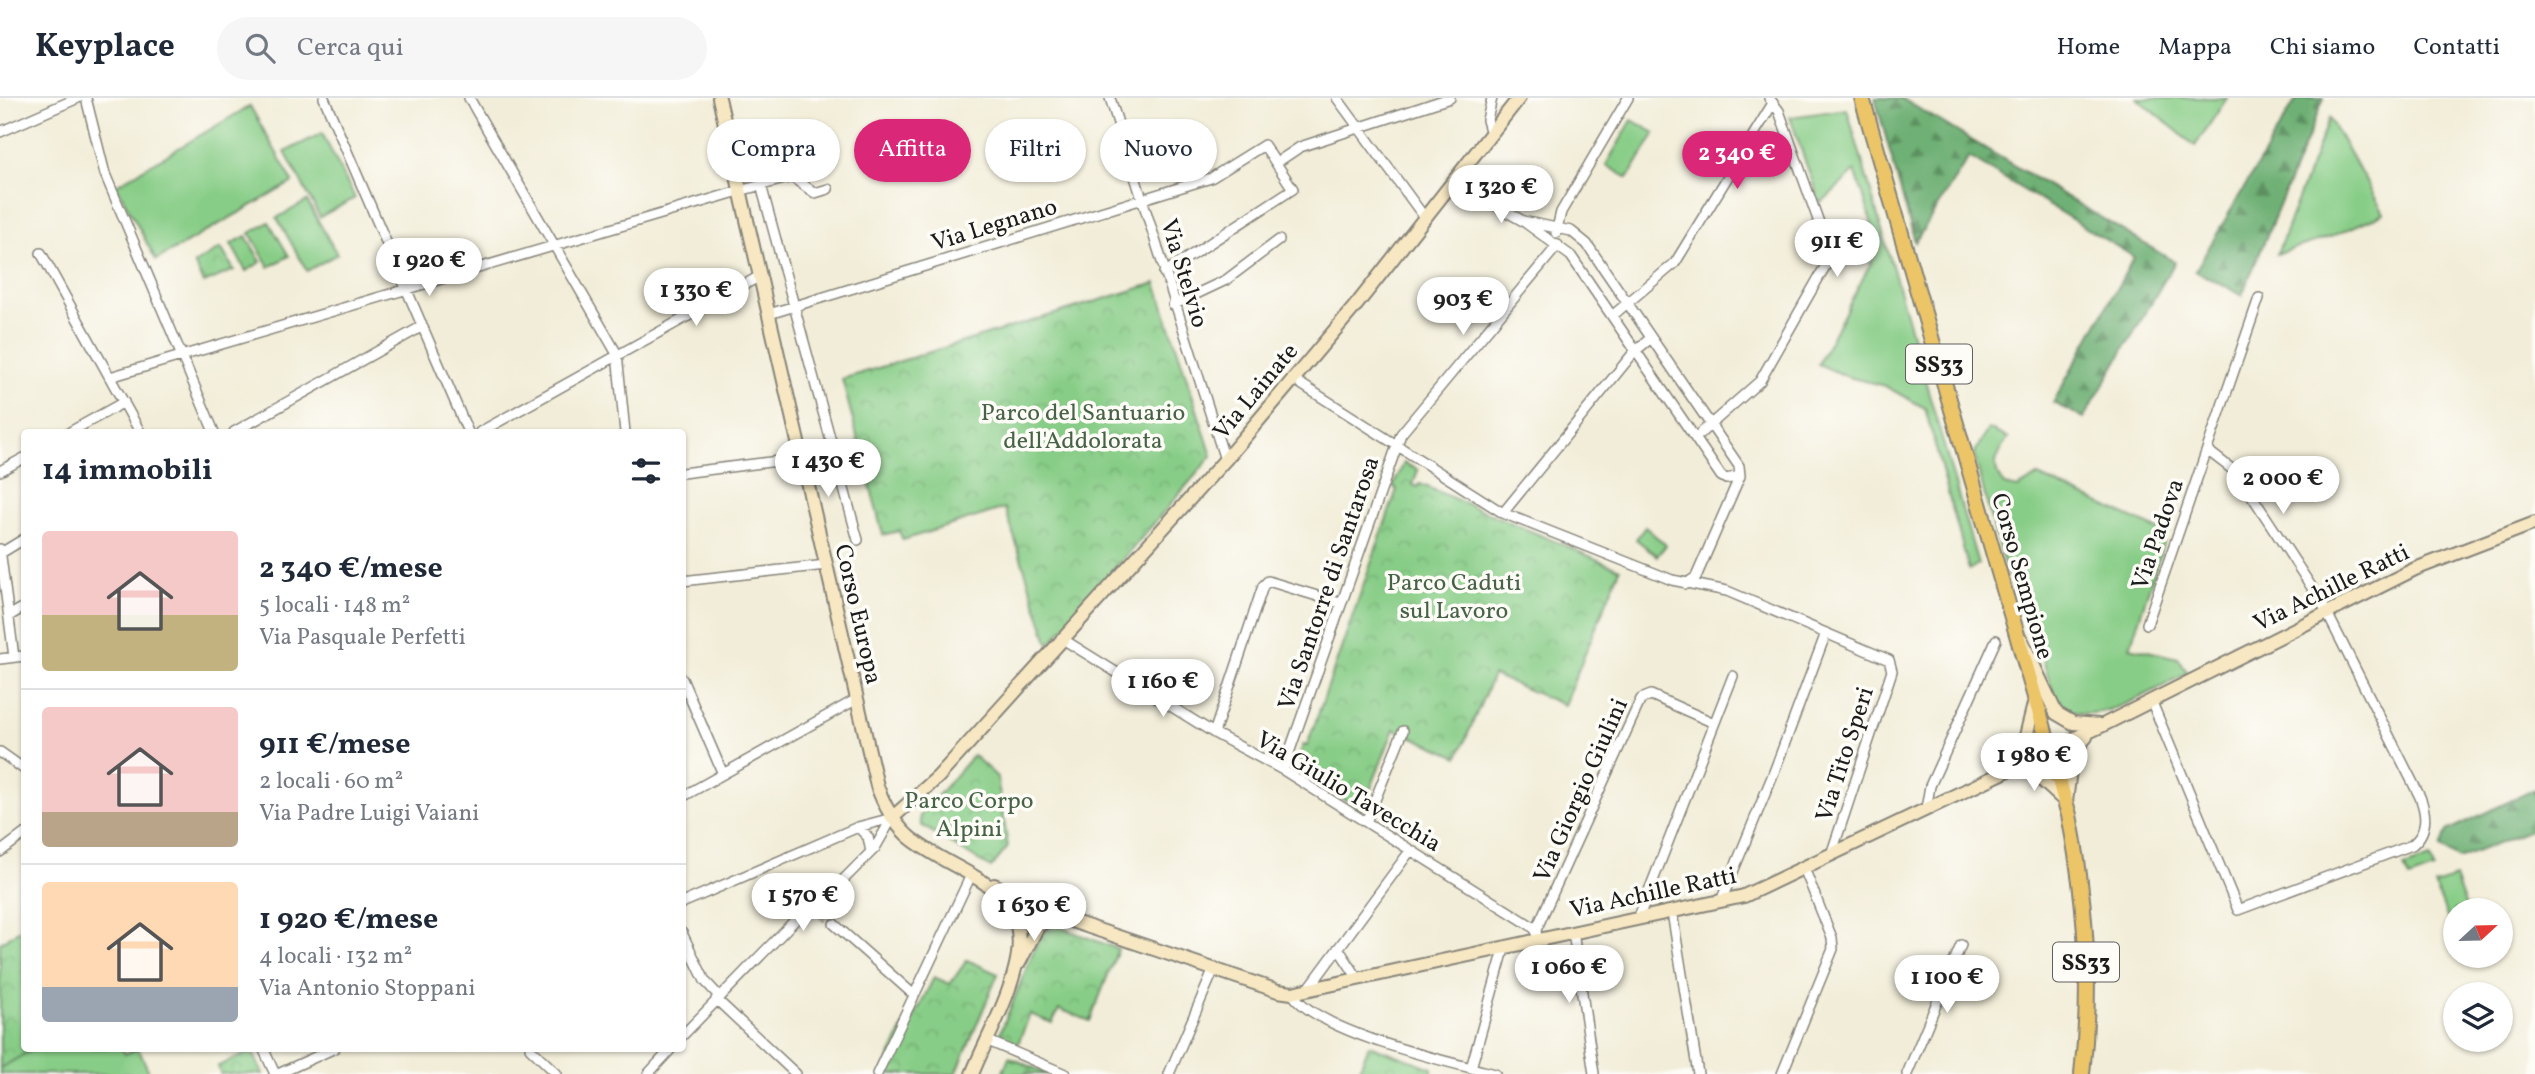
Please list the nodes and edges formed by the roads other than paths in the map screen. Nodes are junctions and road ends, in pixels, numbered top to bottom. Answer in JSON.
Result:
{"nodes":[{"id":1,"x":78,"y":98,"type":"edge"},
{"id":2,"x":86,"y":98,"type":"edge"},
{"id":3,"x":324,"y":98,"type":"edge"},
{"id":4,"x":469,"y":98,"type":"edge"},
{"id":5,"x":719,"y":98,"type":"edge"},
{"id":6,"x":1110,"y":98,"type":"edge"},
{"id":7,"x":1336,"y":98,"type":"edge"},
{"id":8,"x":1450,"y":98,"type":"edge"},
{"id":9,"x":1492,"y":98,"type":"edge"},
{"id":10,"x":1519,"y":98,"type":"edge"},
{"id":11,"x":1628,"y":98,"type":"edge"},
{"id":12,"x":1863,"y":98,"type":"edge"},
{"id":13,"x":1771,"y":100,"type":"edge"},
{"id":14,"x":1359,"y":127,"type":"junction"},
{"id":15,"x":0,"y":132,"type":"edge"},
{"id":16,"x":1491,"y":134,"type":"junction"},
{"id":17,"x":1276,"y":163,"type":"junction"},
{"id":18,"x":773,"y":182,"type":"edge"},
{"id":19,"x":799,"y":182,"type":"edge"},
{"id":20,"x":1454,"y":182,"type":"junction"},
{"id":21,"x":761,"y":185,"type":"junction"},
{"id":22,"x":828,"y":188,"type":"dead end"},
{"id":23,"x":739,"y":191,"type":"junction"},
{"id":24,"x":1141,"y":199,"type":"junction"},
{"id":25,"x":1425,"y":218,"type":"junction"},
{"id":26,"x":1523,"y":221,"type":"junction"},
{"id":27,"x":1557,"y":229,"type":"junction"},
{"id":28,"x":1571,"y":231,"type":"junction"},
{"id":29,"x":1279,"y":240,"type":"dead end"},
{"id":30,"x":555,"y":244,"type":"junction"},
{"id":31,"x":1558,"y":245,"type":"junction"},
{"id":32,"x":41,"y":253,"type":"dead end"},
{"id":33,"x":1164,"y":273,"type":"junction"},
{"id":34,"x":760,"y":276,"type":"junction"},
{"id":35,"x":405,"y":290,"type":"junction"},
{"id":36,"x":2259,"y":299,"type":"dead end"},
{"id":37,"x":1628,"y":304,"type":"junction"},
{"id":38,"x":1173,"y":305,"type":"junction"},
{"id":39,"x":795,"y":306,"type":"junction"},
{"id":40,"x":769,"y":314,"type":"junction"},
{"id":41,"x":1612,"y":316,"type":"junction"},
{"id":42,"x":421,"y":327,"type":"junction"},
{"id":43,"x":1651,"y":338,"type":"junction"},
{"id":44,"x":1635,"y":351,"type":"junction"},
{"id":45,"x":617,"y":354,"type":"junction"},
{"id":46,"x":182,"y":358,"type":"junction"},
{"id":47,"x":110,"y":377,"type":"junction"},
{"id":48,"x":1293,"y":379,"type":"junction"},
{"id":49,"x":124,"y":402,"type":"junction"},
{"id":50,"x":1711,"y":426,"type":"junction"},
{"id":51,"x":75,"y":429,"type":"edge"},
{"id":52,"x":138,"y":429,"type":"edge"},
{"id":53,"x":213,"y":429,"type":"edge"},
{"id":54,"x":239,"y":429,"type":"edge"},
{"id":55,"x":467,"y":429,"type":"edge"},
{"id":56,"x":485,"y":429,"type":"edge"},
{"id":57,"x":625,"y":429,"type":"edge"},
{"id":58,"x":1695,"y":438,"type":"junction"},
{"id":59,"x":1395,"y":447,"type":"junction"},
{"id":60,"x":2207,"y":450,"type":"junction"},
{"id":61,"x":802,"y":458,"type":"junction"},
{"id":62,"x":21,"y":459,"type":"edge"},
{"id":63,"x":1225,"y":460,"type":"junction"},
{"id":64,"x":0,"y":471,"type":"edge"},
{"id":65,"x":686,"y":472,"type":"edge"},
{"id":66,"x":1740,"y":476,"type":"junction"},
{"id":67,"x":1503,"y":513,"type":"junction"},
{"id":68,"x":2535,"y":523,"type":"edge"},
{"id":69,"x":21,"y":540,"type":"edge"},
{"id":70,"x":858,"y":540,"type":"dead end"},
{"id":71,"x":0,"y":551,"type":"edge"},
{"id":72,"x":826,"y":565,"type":"junction"},
{"id":73,"x":686,"y":581,"type":"edge"},
{"id":74,"x":1686,"y":584,"type":"junction"},
{"id":75,"x":1340,"y":603,"type":"junction"},
{"id":76,"x":21,"y":609,"type":"edge"},
{"id":77,"x":2326,"y":612,"type":"junction"},
{"id":78,"x":9,"y":616,"type":"junction"},
{"id":79,"x":2147,"y":624,"type":"dead end"},
{"id":80,"x":2016,"y":630,"type":"junction"},
{"id":81,"x":1826,"y":633,"type":"junction"},
{"id":82,"x":1061,"y":638,"type":"junction"},
{"id":83,"x":1996,"y":640,"type":"dead end"},
{"id":84,"x":19,"y":657,"type":"edge"},
{"id":85,"x":0,"y":659,"type":"edge"},
{"id":86,"x":1733,"y":676,"type":"dead end"},
{"id":87,"x":686,"y":688,"type":"edge"},
{"id":88,"x":857,"y":699,"type":"junction"},
{"id":89,"x":2035,"y":700,"type":"junction"},
{"id":90,"x":2151,"y":700,"type":"junction"},
{"id":91,"x":1714,"y":723,"type":"junction"},
{"id":92,"x":2103,"y":725,"type":"junction"},
{"id":93,"x":1403,"y":730,"type":"dead end"},
{"id":94,"x":1214,"y":733,"type":"junction"},
{"id":95,"x":2050,"y":749,"type":"junction"},
{"id":96,"x":0,"y":752,"type":"edge"},
{"id":97,"x":2011,"y":766,"type":"junction"},
{"id":98,"x":21,"y":767,"type":"edge"},
{"id":99,"x":1283,"y":770,"type":"junction"},
{"id":100,"x":723,"y":774,"type":"junction"},
{"id":101,"x":686,"y":795,"type":"edge"},
{"id":102,"x":2066,"y":802,"type":"junction"},
{"id":103,"x":1926,"y":809,"type":"junction"},
{"id":104,"x":892,"y":818,"type":"junction"},
{"id":105,"x":1367,"y":822,"type":"junction"},
{"id":106,"x":858,"y":827,"type":"junction"},
{"id":107,"x":21,"y":836,"type":"edge"},
{"id":108,"x":1410,"y":851,"type":"junction"},
{"id":109,"x":0,"y":852,"type":"edge"},
{"id":110,"x":871,"y":852,"type":"junction"},
{"id":111,"x":1831,"y":856,"type":"junction"},
{"id":112,"x":1804,"y":868,"type":"junction"},
{"id":113,"x":972,"y":873,"type":"junction"},
{"id":114,"x":990,"y":884,"type":"junction"},
{"id":115,"x":686,"y":901,"type":"edge"},
{"id":116,"x":1721,"y":901,"type":"junction"},
{"id":117,"x":1672,"y":912,"type":"junction"},
{"id":118,"x":1056,"y":916,"type":"junction"},
{"id":119,"x":1638,"y":919,"type":"junction"},
{"id":120,"x":1014,"y":921,"type":"junction"},
{"id":121,"x":834,"y":924,"type":"tunnel mouth"},
{"id":122,"x":1573,"y":932,"type":"junction"},
{"id":123,"x":1536,"y":934,"type":"junction"},
{"id":124,"x":686,"y":941,"type":"edge"},
{"id":125,"x":1961,"y":945,"type":"dead end"},
{"id":126,"x":1505,"y":946,"type":"junction"},
{"id":127,"x":1338,"y":948,"type":"junction"},
{"id":128,"x":1015,"y":969,"type":"junction"},
{"id":129,"x":1214,"y":969,"type":"junction"},
{"id":130,"x":1357,"y":976,"type":"junction"},
{"id":131,"x":1309,"y":988,"type":"junction"},
{"id":132,"x":1292,"y":993,"type":"junction"},
{"id":133,"x":914,"y":995,"type":"junction"},
{"id":134,"x":718,"y":998,"type":"junction"},
{"id":135,"x":686,"y":1033,"type":"edge"},
{"id":136,"x":986,"y":1040,"type":"junction"},
{"id":137,"x":265,"y":1052,"type":"edge"},
{"id":138,"x":326,"y":1052,"type":"edge"},
{"id":139,"x":534,"y":1052,"type":"edge"},
{"id":140,"x":668,"y":1052,"type":"edge"},
{"id":141,"x":1471,"y":1068,"type":"junction"},
{"id":142,"x":276,"y":1074,"type":"edge"},
{"id":143,"x":557,"y":1074,"type":"edge"},
{"id":144,"x":648,"y":1074,"type":"edge"},
{"id":145,"x":796,"y":1074,"type":"edge"},
{"id":146,"x":877,"y":1074,"type":"edge"},
{"id":147,"x":972,"y":1074,"type":"edge"},
{"id":148,"x":1065,"y":1074,"type":"edge"},
{"id":149,"x":1169,"y":1074,"type":"edge"},
{"id":150,"x":1495,"y":1074,"type":"edge"},
{"id":151,"x":1594,"y":1074,"type":"edge"},
{"id":152,"x":1698,"y":1074,"type":"edge"},
{"id":153,"x":1782,"y":1074,"type":"edge"},
{"id":154,"x":1907,"y":1074,"type":"edge"},
{"id":155,"x":2082,"y":1074,"type":"edge"}],
"edges":[{"from":1,"to":15,"type":"street"},
{"from":2,"to":46,"type":"street"},
{"from":3,"to":35,"type":"street"},
{"from":4,"to":30,"type":"street"},
{"from":5,"to":23,"type":"street","name":"Corso Europa"},
{"from":6,"to":24,"type":"street","name":"Via Stelvio"},
{"from":7,"to":14,"type":"street"},
{"from":8,"to":14,"type":"street"},
{"from":9,"to":16,"type":"street"},
{"from":10,"to":16,"type":"street","name":"Via Lainate"},
{"from":11,"to":27,"type":"street"},
{"from":12,"to":80,"type":"main road","name":"Corso Sempione","number":"SS33"},
{"from":13,"to":37,"type":"street"},
{"from":13,"to":50,"type":"street"},
{"from":14,"to":17,"type":"street"},
{"from":14,"to":25,"type":"street"},
{"from":16,"to":20,"type":"street","name":"Via Lainate"},
{"from":17,"to":24,"type":"street","name":"Via Legnano"},
{"from":17,"to":33,"type":"street","name":"Via Legnano"},
{"from":18,"to":21,"type":"street"},
{"from":19,"to":22,"type":"street"},
{"from":20,"to":25,"type":"street","name":"Via Lainate"},
{"from":20,"to":26,"type":"street"},
{"from":21,"to":23,"type":"street"},
{"from":21,"to":39,"type":"street"},
{"from":23,"to":30,"type":"street"},
{"from":23,"to":34,"type":"street","name":"Corso Europa"},
{"from":24,"to":33,"type":"street","name":"Via Stelvio"},
{"from":24,"to":39,"type":"street","name":"Via Legnano"},
{"from":25,"to":48,"type":"street","name":"Via Lainate"},
{"from":26,"to":27,"type":"street"},
{"from":26,"to":31,"type":"street"},
{"from":27,"to":28,"type":"street"},
{"from":27,"to":31,"type":"street"},
{"from":28,"to":31,"type":"street"},
{"from":28,"to":37,"type":"street"},
{"from":29,"to":38,"type":"street"},
{"from":30,"to":35,"type":"street"},
{"from":30,"to":45,"type":"street"},
{"from":31,"to":41,"type":"street"},
{"from":31,"to":59,"type":"street","name":"Via Santorre di Santarosa"},
{"from":32,"to":47,"type":"street"},
{"from":33,"to":38,"type":"street","name":"Via Stelvio"},
{"from":34,"to":40,"type":"street","name":"Corso Europa"},
{"from":34,"to":45,"type":"street"},
{"from":35,"to":42,"type":"street"},
{"from":35,"to":46,"type":"street"},
{"from":36,"to":60,"type":"street","name":"Via Padova"},
{"from":37,"to":41,"type":"street"},
{"from":37,"to":43,"type":"street"},
{"from":38,"to":63,"type":"street","name":"Via Stelvio"},
{"from":39,"to":40,"type":"street","name":"Via Legnano"},
{"from":39,"to":70,"type":"street"},
{"from":40,"to":61,"type":"street","name":"Corso Europa"},
{"from":41,"to":44,"type":"street"},
{"from":42,"to":54,"type":"street"},
{"from":42,"to":55,"type":"street"},
{"from":43,"to":44,"type":"street"},
{"from":43,"to":50,"type":"street"},
{"from":44,"to":58,"type":"street"},
{"from":44,"to":67,"type":"street"},
{"from":45,"to":56,"type":"street"},
{"from":45,"to":57,"type":"street"},
{"from":46,"to":47,"type":"street"},
{"from":46,"to":53,"type":"street"},
{"from":47,"to":49,"type":"street"},
{"from":48,"to":59,"type":"street"},
{"from":48,"to":63,"type":"street","name":"Via Lainate"},
{"from":49,"to":51,"type":"street"},
{"from":49,"to":52,"type":"street"},
{"from":50,"to":58,"type":"street"},
{"from":50,"to":66,"type":"street"},
{"from":58,"to":66,"type":"street"},
{"from":59,"to":67,"type":"street"},
{"from":59,"to":75,"type":"street","name":"Via Santorre di Santarosa"},
{"from":60,"to":77,"type":"street"},
{"from":60,"to":79,"type":"street","name":"Via Padova"},
{"from":61,"to":65,"type":"street"},
{"from":61,"to":72,"type":"street","name":"Corso Europa"},
{"from":62,"to":64,"type":"street"},
{"from":63,"to":82,"type":"street","name":"Via Lainate"},
{"from":66,"to":74,"type":"street"},
{"from":67,"to":74,"type":"street"},
{"from":68,"to":77,"type":"street","name":"Via Achille Ratti"},
{"from":69,"to":71,"type":"street"},
{"from":71,"to":78,"type":"street"},
{"from":72,"to":73,"type":"street"},
{"from":72,"to":88,"type":"street","name":"Corso Europa"},
{"from":74,"to":81,"type":"street"},
{"from":75,"to":94,"type":"street"},
{"from":75,"to":99,"type":"street","name":"Via Santorre di Santarosa"},
{"from":76,"to":78,"type":"street"},
{"from":77,"to":90,"type":"street","name":"Via Achille Ratti"},
{"from":77,"to":90,"type":"street"},
{"from":78,"to":84,"type":"street"},
{"from":80,"to":89,"type":"main road","name":"Corso Sempione","number":"SS33"},
{"from":80,"to":92,"type":"street"},
{"from":81,"to":111,"type":"street","name":"Via Tito Speri"},
{"from":81,"to":116,"type":"street"},
{"from":82,"to":94,"type":"street","name":"Via Giulio Tavecchia"},
{"from":82,"to":104,"type":"street","name":"Via Lainate"},
{"from":83,"to":103,"type":"street"},
{"from":84,"to":85,"type":"street"},
{"from":86,"to":91,"type":"street"},
{"from":87,"to":100,"type":"street"},
{"from":88,"to":100,"type":"street"},
{"from":88,"to":104,"type":"street","name":"Corso Europa"},
{"from":89,"to":95,"type":"main road","name":"Corso Sempione","number":"SS33"},
{"from":89,"to":97,"type":"street"},
{"from":90,"to":92,"type":"street","name":"Via Achille Ratti"},
{"from":91,"to":119,"type":"street"},
{"from":91,"to":123,"type":"street","name":"Via Giorgio Giulini"},
{"from":92,"to":95,"type":"street","name":"Via Achille Ratti"},
{"from":92,"to":102,"type":"street"},
{"from":93,"to":105,"type":"street"},
{"from":94,"to":99,"type":"street","name":"Via Giulio Tavecchia"},
{"from":95,"to":97,"type":"street","name":"Via Achille Ratti"},
{"from":95,"to":102,"type":"main road","name":"Corso Sempione","number":"SS33"},
{"from":96,"to":98,"type":"street"},
{"from":97,"to":102,"type":"street"},
{"from":97,"to":103,"type":"street","name":"Via Achille Ratti"},
{"from":99,"to":105,"type":"street","name":"Via Giulio Tavecchia"},
{"from":100,"to":101,"type":"street"},
{"from":102,"to":155,"type":"main road","name":"Corso Sempione","number":"SS33"},
{"from":103,"to":111,"type":"street","name":"Via Achille Ratti"},
{"from":104,"to":106,"type":"street"},
{"from":104,"to":110,"type":"street"},
{"from":104,"to":113,"type":"street","name":"Corso Europa"},
{"from":105,"to":108,"type":"street","name":"Via Giulio Tavecchia"},
{"from":106,"to":110,"type":"street"},
{"from":106,"to":115,"type":"street"},
{"from":107,"to":109,"type":"street"},
{"from":108,"to":123,"type":"street","name":"Via Giulio Tavecchia"},
{"from":108,"to":127,"type":"street"},
{"from":110,"to":134,"type":"street"},
{"from":111,"to":112,"type":"street","name":"Via Achille Ratti"},
{"from":112,"to":116,"type":"street","name":"Via Achille Ratti"},
{"from":112,"to":153,"type":"street"},
{"from":113,"to":114,"type":"street","name":"Corso Europa"},
{"from":113,"to":133,"type":"street"},
{"from":114,"to":118,"type":"street"},
{"from":114,"to":120,"type":"street","name":"Corso Europa"},
{"from":116,"to":117,"type":"street","name":"Via Achille Ratti"},
{"from":117,"to":119,"type":"street","name":"Via Achille Ratti"},
{"from":117,"to":152,"type":"street"},
{"from":118,"to":120,"type":"street"},
{"from":118,"to":128,"type":"street"},
{"from":118,"to":129,"type":"street"},
{"from":119,"to":122,"type":"street","name":"Via Achille Ratti"},
{"from":120,"to":128,"type":"street","name":"Corso Europa"},
{"from":121,"to":133,"type":"street"},
{"from":122,"to":123,"type":"street","name":"Via Achille Ratti"},
{"from":122,"to":151,"type":"street"},
{"from":123,"to":126,"type":"street","name":"Via Achille Ratti"},
{"from":124,"to":134,"type":"street"},
{"from":125,"to":154,"type":"street"},
{"from":126,"to":130,"type":"street","name":"Via Achille Ratti"},
{"from":126,"to":141,"type":"street"},
{"from":127,"to":130,"type":"street"},
{"from":127,"to":131,"type":"street"},
{"from":128,"to":136,"type":"street","name":"Corso Europa"},
{"from":129,"to":132,"type":"street"},
{"from":129,"to":149,"type":"street"},
{"from":130,"to":131,"type":"street","name":"Via Achille Ratti"},
{"from":131,"to":132,"type":"street","name":"Via Achille Ratti"},
{"from":132,"to":141,"type":"street"},
{"from":133,"to":146,"type":"street"},
{"from":134,"to":135,"type":"street"},
{"from":134,"to":145,"type":"street"},
{"from":136,"to":147,"type":"street","name":"Corso Europa"},
{"from":136,"to":148,"type":"street"},
{"from":137,"to":142,"type":"street"},
{"from":138,"to":142,"type":"street"},
{"from":139,"to":143,"type":"street"},
{"from":140,"to":144,"type":"street"},
{"from":141,"to":150,"type":"street"}]}
